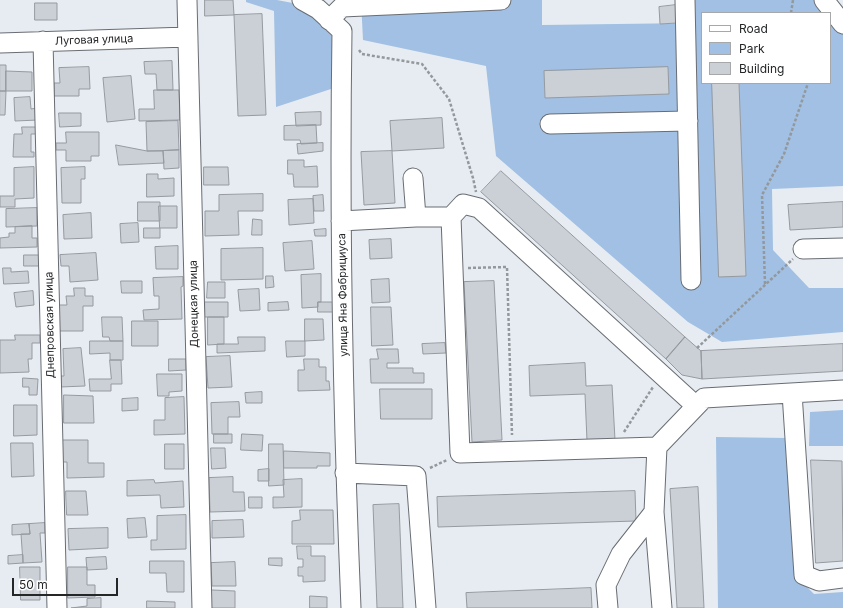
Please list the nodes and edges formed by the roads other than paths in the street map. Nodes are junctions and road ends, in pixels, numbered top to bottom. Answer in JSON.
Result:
{"nodes":[{"id":1,"x":187,"y":0,"type":"edge"},
{"id":2,"x":302,"y":0,"type":"edge"},
{"id":3,"x":501,"y":0,"type":"edge"},
{"id":4,"x":685,"y":0,"type":"edge"},
{"id":5,"x":824,"y":0,"type":"edge"},
{"id":6,"x":329,"y":20,"type":"junction"},
{"id":7,"x":843,"y":24,"type":"edge"},
{"id":8,"x":188,"y":37,"type":"junction"},
{"id":9,"x":43,"y":41,"type":"junction"},
{"id":10,"x":0,"y":43,"type":"edge"},
{"id":11,"x":688,"y":121,"type":"junction"},
{"id":12,"x":550,"y":124,"type":"dead end"},
{"id":13,"x":413,"y":178,"type":"dead end"},
{"id":14,"x":416,"y":216,"type":"junction"},
{"id":15,"x":451,"y":217,"type":"junction"},
{"id":16,"x":341,"y":222,"type":"junction"},
{"id":17,"x":843,"y":248,"type":"edge"},
{"id":18,"x":804,"y":249,"type":"road end"},
{"id":19,"x":691,"y":280,"type":"dead end"},
{"id":20,"x":843,"y":390,"type":"edge"},
{"id":21,"x":792,"y":393,"type":"junction"},
{"id":22,"x":695,"y":405,"type":"junction"},
{"id":23,"x":657,"y":447,"type":"junction"},
{"id":24,"x":345,"y":473,"type":"junction"},
{"id":25,"x":654,"y":512,"type":"junction"},
{"id":26,"x":843,"y":578,"type":"edge"},
{"id":27,"x":57,"y":608,"type":"edge"},
{"id":28,"x":202,"y":608,"type":"edge"},
{"id":29,"x":352,"y":608,"type":"edge"},
{"id":30,"x":426,"y":608,"type":"edge"},
{"id":31,"x":608,"y":608,"type":"edge"},
{"id":32,"x":662,"y":608,"type":"edge"}],
"edges":[{"from":1,"to":8,"type":"street","name":"Донецкая улица"},
{"from":2,"to":6,"type":"street","name":"улица Яна Фабрициуса"},
{"from":3,"to":6,"type":"street"},
{"from":4,"to":11,"type":"street"},
{"from":5,"to":7,"type":"street"},
{"from":6,"to":16,"type":"street","name":"улица Яна Фабрициуса"},
{"from":8,"to":9,"type":"street","name":"Луговая улица"},
{"from":8,"to":28,"type":"street","name":"Донецкая улица"},
{"from":9,"to":10,"type":"street","name":"Луговая улица"},
{"from":9,"to":27,"type":"street","name":"Днепровская улица"},
{"from":11,"to":12,"type":"street"},
{"from":11,"to":19,"type":"street"},
{"from":13,"to":14,"type":"street"},
{"from":14,"to":15,"type":"street"},
{"from":14,"to":16,"type":"street"},
{"from":15,"to":22,"type":"street"},
{"from":15,"to":23,"type":"street"},
{"from":16,"to":24,"type":"street","name":"улица Яна Фабрициуса"},
{"from":17,"to":18,"type":"street"},
{"from":20,"to":21,"type":"street"},
{"from":21,"to":22,"type":"street"},
{"from":21,"to":26,"type":"street"},
{"from":22,"to":23,"type":"street"},
{"from":23,"to":25,"type":"street"},
{"from":24,"to":29,"type":"street","name":"улица Яна Фабрициуса"},
{"from":24,"to":30,"type":"street"},
{"from":25,"to":31,"type":"street"},
{"from":25,"to":32,"type":"street"}]}
